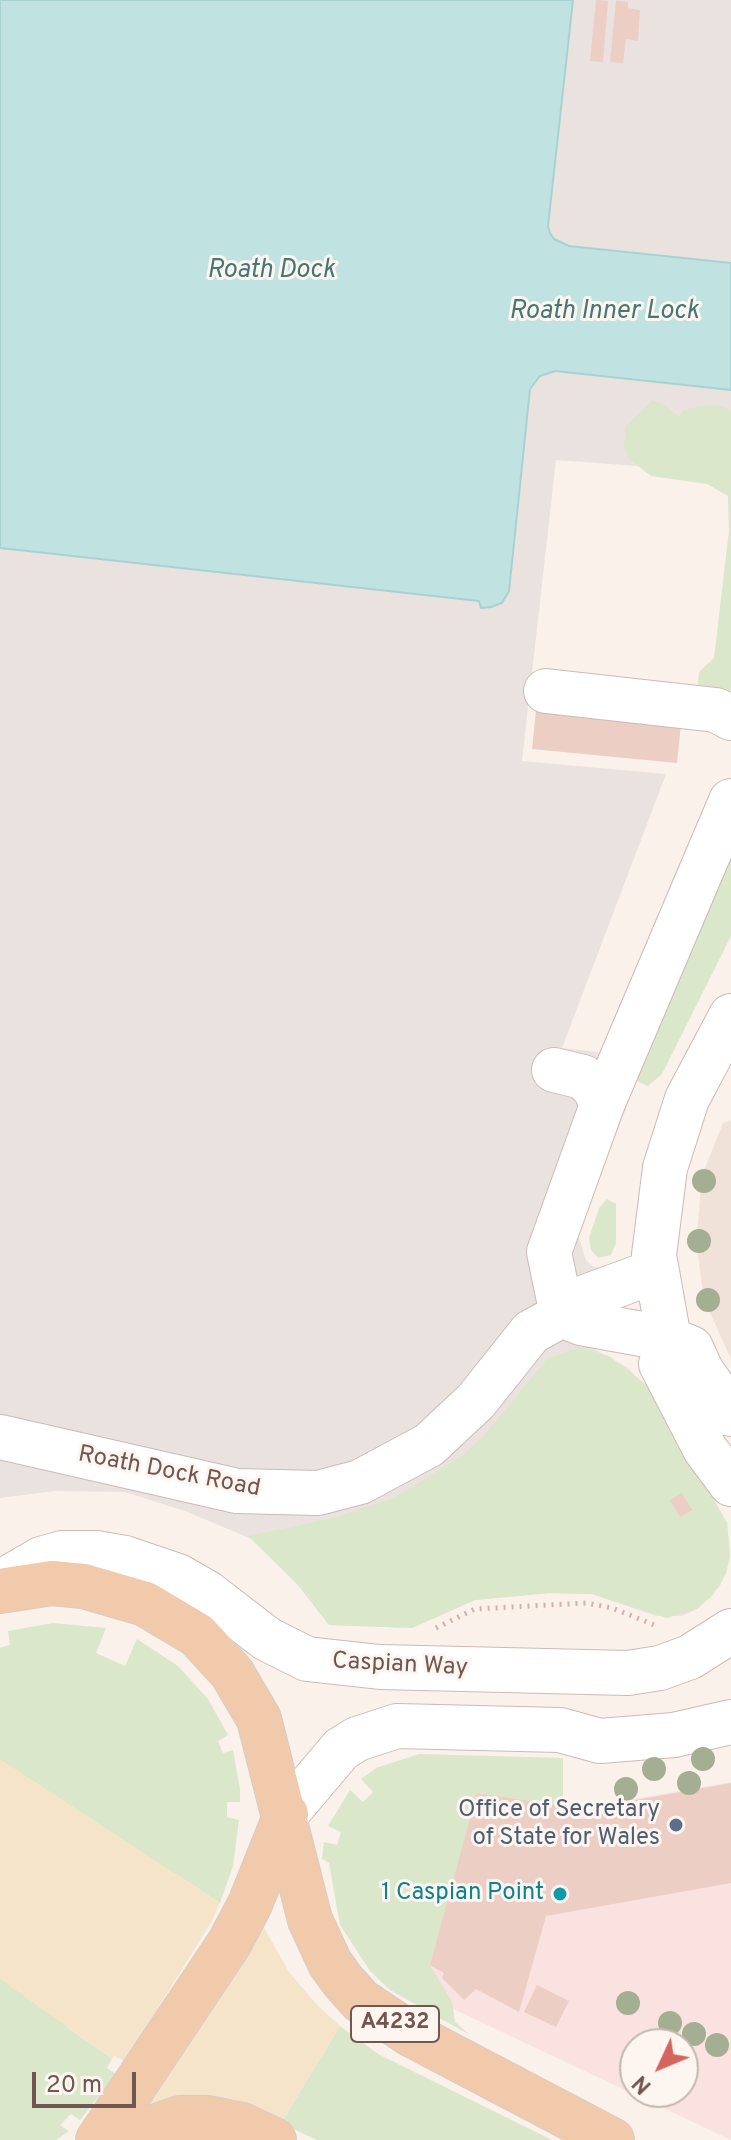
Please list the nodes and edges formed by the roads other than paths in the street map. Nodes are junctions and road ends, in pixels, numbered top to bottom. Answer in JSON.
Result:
{"nodes":[{"id":1,"x":546,"y":691,"type":"dead end"},
{"id":2,"x":731,"y":718,"type":"edge"},
{"id":3,"x":731,"y":801,"type":"edge"},
{"id":4,"x":731,"y":1016,"type":"edge"},
{"id":5,"x":554,"y":1070,"type":"dead end"},
{"id":6,"x":602,"y":1105,"type":"junction"},
{"id":7,"x":656,"y":1271,"type":"junction"},
{"id":8,"x":562,"y":1315,"type":"junction"},
{"id":9,"x":669,"y":1339,"type":"junction"},
{"id":10,"x":731,"y":1414,"type":"edge"},
{"id":11,"x":0,"y":1437,"type":"edge"},
{"id":12,"x":731,"y":1484,"type":"edge"},
{"id":13,"x":0,"y":1583,"type":"edge"},
{"id":14,"x":0,"y":1591,"type":"edge"},
{"id":15,"x":731,"y":1631,"type":"edge"},
{"id":16,"x":731,"y":1722,"type":"edge"},
{"id":17,"x":286,"y":1814,"type":"junction"},
{"id":18,"x":98,"y":2140,"type":"edge"},
{"id":19,"x":114,"y":2140,"type":"edge"},
{"id":20,"x":274,"y":2140,"type":"edge"},
{"id":21,"x":612,"y":2140,"type":"edge"}],
"edges":[{"from":1,"to":2,"type":"street"},
{"from":3,"to":6,"type":"street"},
{"from":4,"to":7,"type":"street"},
{"from":5,"to":6,"type":"street"},
{"from":6,"to":8,"type":"street"},
{"from":7,"to":8,"type":"street","name":"Roath Dock Road"},
{"from":7,"to":9,"type":"street"},
{"from":8,"to":9,"type":"street"},
{"from":8,"to":11,"type":"street","name":"Roath Dock Road"},
{"from":9,"to":10,"type":"street"},
{"from":9,"to":12,"type":"street"},
{"from":13,"to":15,"type":"street","name":"Caspian Way"},
{"from":14,"to":17,"type":"main road"},
{"from":16,"to":17,"type":"street"},
{"from":17,"to":18,"type":"main road"},
{"from":17,"to":21,"type":"main road","number":"A4232"},
{"from":19,"to":20,"type":"main road"}]}
